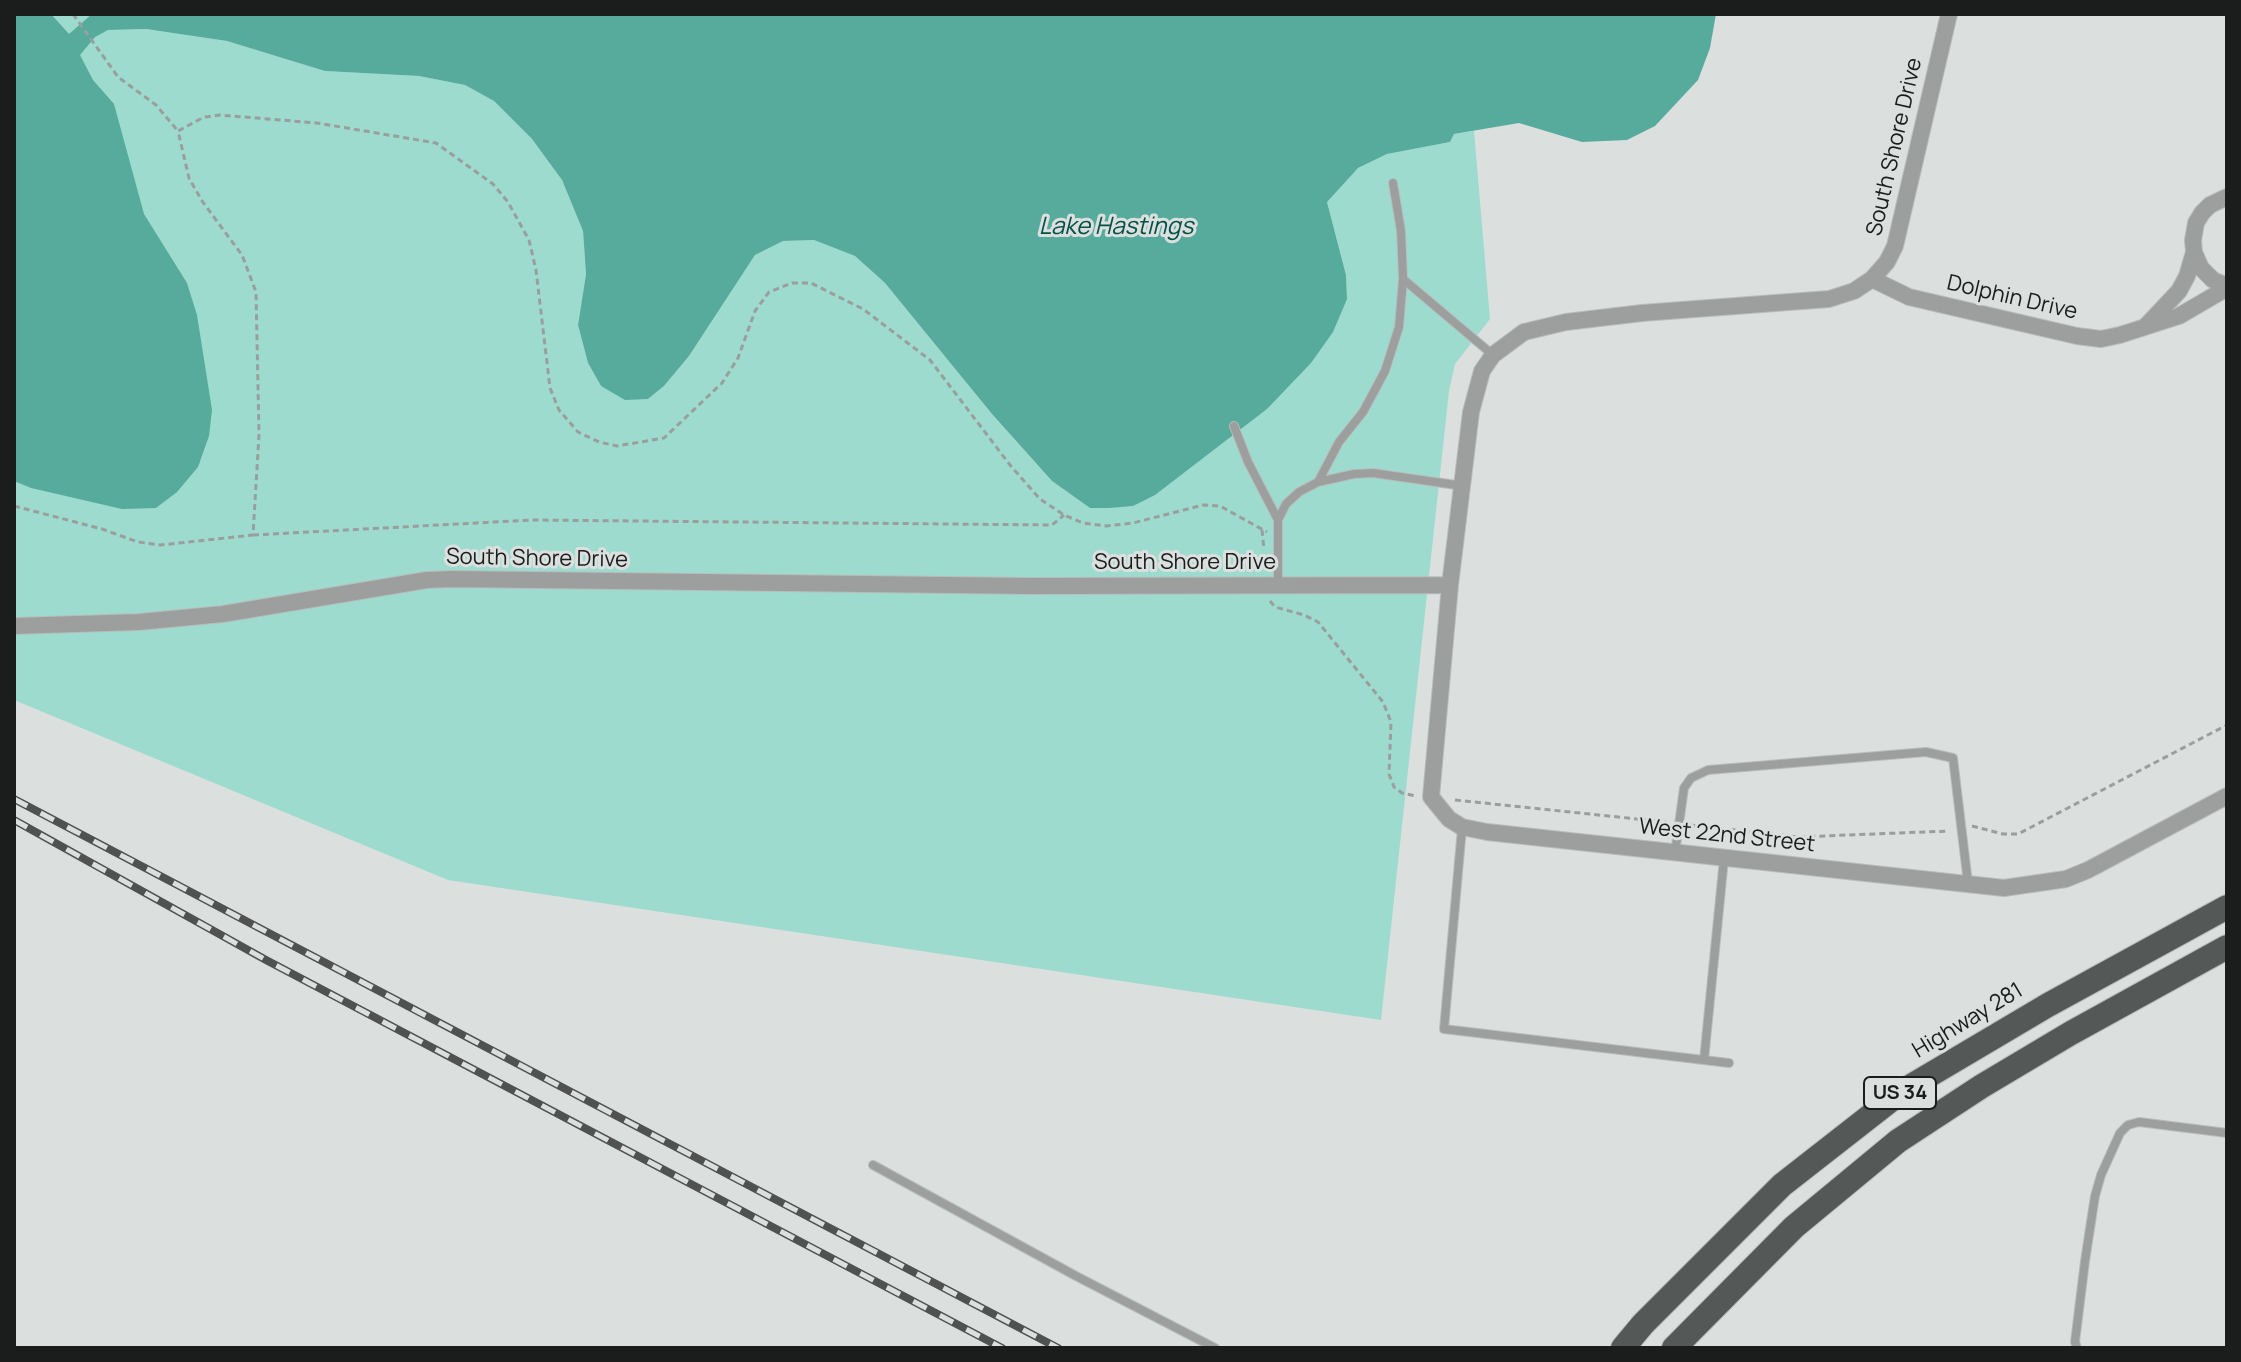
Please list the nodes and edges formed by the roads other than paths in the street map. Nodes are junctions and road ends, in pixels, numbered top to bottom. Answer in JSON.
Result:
{"nodes":[{"id":1,"x":1949,"y":14,"type":"edge"},
{"id":2,"x":1393,"y":183,"type":"dead end"},
{"id":3,"x":2227,"y":197,"type":"edge"},
{"id":4,"x":2194,"y":252,"type":"junction"},
{"id":5,"x":1403,"y":279,"type":"junction"},
{"id":6,"x":1872,"y":279,"type":"junction"},
{"id":7,"x":2227,"y":287,"type":"edge"},
{"id":8,"x":2144,"y":327,"type":"junction"},
{"id":9,"x":1493,"y":355,"type":"junction"},
{"id":10,"x":1234,"y":426,"type":"dead end"},
{"id":11,"x":1318,"y":482,"type":"junction"},
{"id":12,"x":1463,"y":486,"type":"junction"},
{"id":13,"x":1278,"y":520,"type":"junction"},
{"id":14,"x":1278,"y":584,"type":"junction"},
{"id":15,"x":1450,"y":585,"type":"junction"},
{"id":16,"x":14,"y":626,"type":"edge"},
{"id":17,"x":2227,"y":796,"type":"edge"},
{"id":18,"x":1462,"y":827,"type":"junction"},
{"id":19,"x":1675,"y":853,"type":"junction"},
{"id":20,"x":1724,"y":859,"type":"junction"},
{"id":21,"x":1968,"y":884,"type":"junction"},
{"id":22,"x":2227,"y":907,"type":"edge"},
{"id":23,"x":2227,"y":947,"type":"edge"},
{"id":24,"x":1704,"y":1060,"type":"junction"},
{"id":25,"x":1729,"y":1063,"type":"dead end"},
{"id":26,"x":2227,"y":1133,"type":"edge"},
{"id":27,"x":873,"y":1165,"type":"dead end"},
{"id":28,"x":1215,"y":1348,"type":"edge"},
{"id":29,"x":1623,"y":1348,"type":"edge"},
{"id":30,"x":1674,"y":1348,"type":"edge"},
{"id":31,"x":2077,"y":1348,"type":"edge"}],
"edges":[{"from":1,"to":6,"type":"street","name":"South Shore Drive"},
{"from":2,"to":5,"type":"lane"},
{"from":3,"to":4,"type":"street"},
{"from":4,"to":7,"type":"street","name":"Dolphin Drive"},
{"from":4,"to":8,"type":"street"},
{"from":5,"to":9,"type":"lane"},
{"from":5,"to":11,"type":"lane"},
{"from":6,"to":8,"type":"street","name":"Dolphin Drive"},
{"from":6,"to":9,"type":"street","name":"South Shore Drive"},
{"from":7,"to":8,"type":"street","name":"Dolphin Drive"},
{"from":9,"to":12,"type":"street","name":"South Shore Drive"},
{"from":10,"to":13,"type":"lane"},
{"from":11,"to":12,"type":"lane"},
{"from":11,"to":13,"type":"lane"},
{"from":12,"to":15,"type":"street","name":"South Shore Drive"},
{"from":13,"to":14,"type":"lane"},
{"from":14,"to":15,"type":"street","name":"South Shore Drive"},
{"from":14,"to":16,"type":"street","name":"South Shore Drive"},
{"from":15,"to":18,"type":"street"},
{"from":17,"to":21,"type":"street","name":"West 22nd Street"},
{"from":18,"to":19,"type":"street","name":"West 22nd Street"},
{"from":18,"to":24,"type":"lane"},
{"from":19,"to":20,"type":"street","name":"West 22nd Street"},
{"from":19,"to":21,"type":"lane"},
{"from":20,"to":21,"type":"street","name":"West 22nd Street"},
{"from":20,"to":24,"type":"lane"},
{"from":22,"to":29,"type":"highway","name":"Highway 281","number":"US 34"},
{"from":23,"to":30,"type":"highway","number":"US 34"},
{"from":24,"to":25,"type":"lane"},
{"from":26,"to":31,"type":"lane"},
{"from":27,"to":28,"type":"lane"}]}
